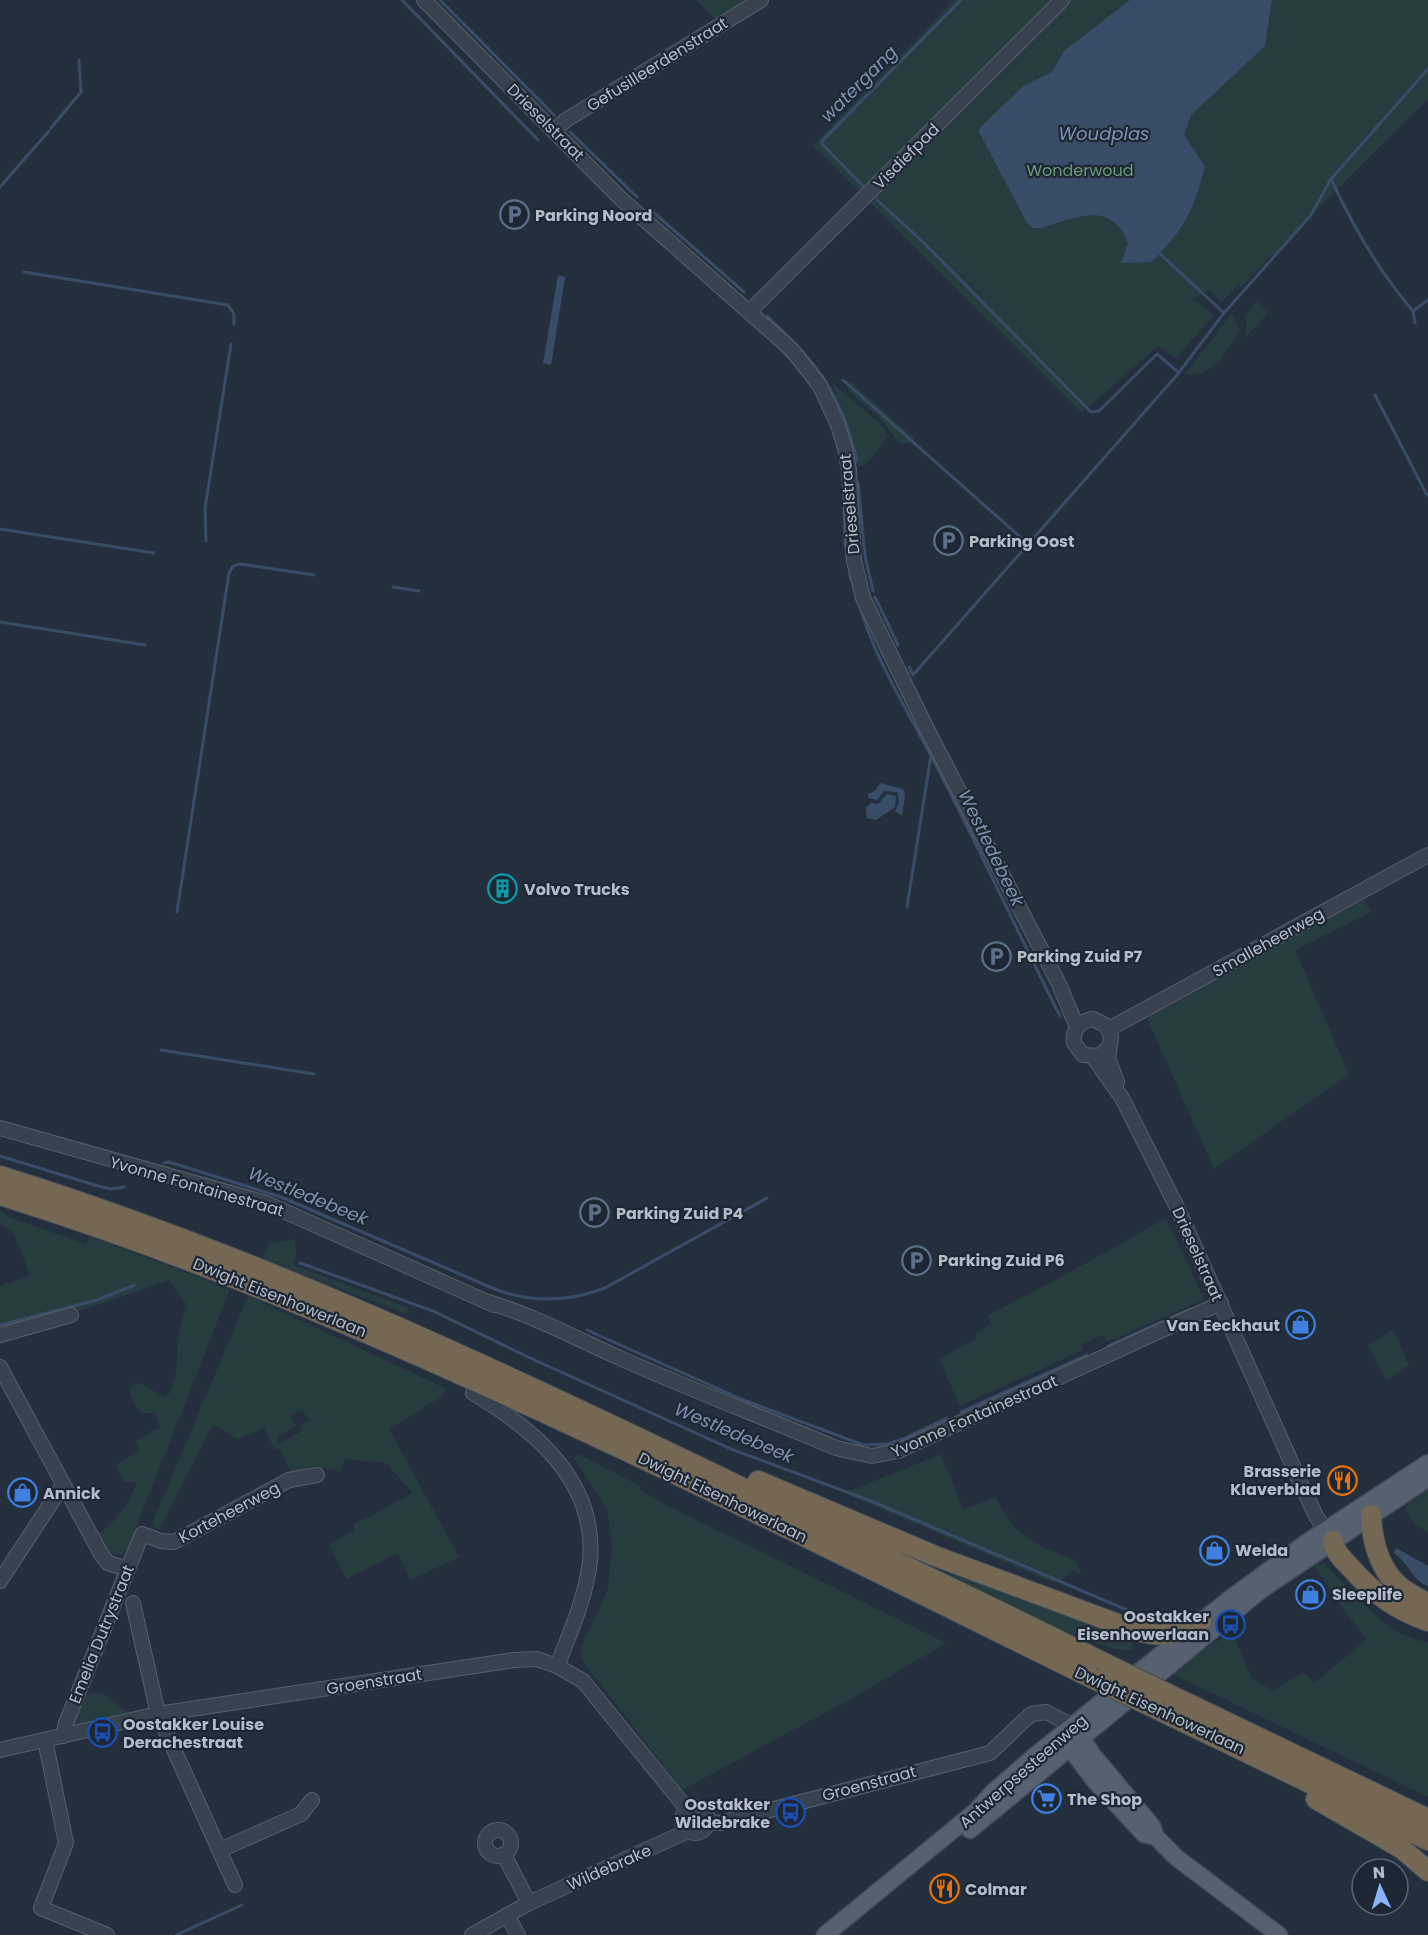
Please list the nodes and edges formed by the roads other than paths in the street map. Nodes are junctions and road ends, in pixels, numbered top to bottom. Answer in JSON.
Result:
{"nodes":[{"id":1,"x":761,"y":0,"type":"edge"},
{"id":2,"x":1062,"y":0,"type":"edge"},
{"id":3,"x":427,"y":1,"type":"edge"},
{"id":4,"x":555,"y":130,"type":"junction"},
{"id":5,"x":749,"y":312,"type":"junction"},
{"id":6,"x":1428,"y":855,"type":"edge"},
{"id":7,"x":1058,"y":982,"type":"junction"},
{"id":8,"x":1093,"y":1019,"type":"junction"},
{"id":9,"x":1077,"y":1027,"type":"junction"},
{"id":10,"x":1109,"y":1029,"type":"junction"},
{"id":11,"x":1109,"y":1047,"type":"junction"},
{"id":12,"x":1093,"y":1057,"type":"junction"},
{"id":13,"x":1122,"y":1098,"type":"junction"},
{"id":14,"x":0,"y":1128,"type":"edge"},
{"id":15,"x":0,"y":1176,"type":"edge"},
{"id":16,"x":0,"y":1195,"type":"edge"},
{"id":17,"x":1221,"y":1303,"type":"junction"},
{"id":18,"x":71,"y":1315,"type":"dead end"},
{"id":19,"x":0,"y":1335,"type":"edge"},
{"id":20,"x":0,"y":1367,"type":"edge"},
{"id":21,"x":5,"y":1389,"type":"edge"},
{"id":22,"x":473,"y":1393,"type":"dead end"},
{"id":23,"x":634,"y":1436,"type":"junction"},
{"id":24,"x":1428,"y":1463,"type":"edge"},
{"id":25,"x":317,"y":1475,"type":"dead end"},
{"id":26,"x":1428,"y":1478,"type":"edge"},
{"id":27,"x":63,"y":1485,"type":"junction"},
{"id":28,"x":1371,"y":1515,"type":"junction"},
{"id":29,"x":142,"y":1534,"type":"joint"},
{"id":30,"x":1329,"y":1535,"type":"junction"},
{"id":31,"x":127,"y":1569,"type":"junction"},
{"id":32,"x":0,"y":1581,"type":"edge"},
{"id":33,"x":133,"y":1603,"type":"dead end"},
{"id":34,"x":1428,"y":1604,"type":"edge"},
{"id":35,"x":1428,"y":1610,"type":"edge"},
{"id":36,"x":1428,"y":1621,"type":"edge"},
{"id":37,"x":1201,"y":1622,"type":"junction"},
{"id":38,"x":557,"y":1666,"type":"junction"},
{"id":39,"x":1162,"y":1701,"type":"junction"},
{"id":40,"x":158,"y":1714,"type":"junction"},
{"id":41,"x":63,"y":1736,"type":"junction"},
{"id":42,"x":1071,"y":1737,"type":"junction"},
{"id":43,"x":45,"y":1740,"type":"junction"},
{"id":44,"x":0,"y":1750,"type":"edge"},
{"id":45,"x":1249,"y":1753,"type":"junction"},
{"id":46,"x":1375,"y":1793,"type":"junction"},
{"id":47,"x":312,"y":1800,"type":"dead end"},
{"id":48,"x":1428,"y":1807,"type":"edge"},
{"id":49,"x":687,"y":1809,"type":"junction"},
{"id":50,"x":1428,"y":1819,"type":"edge"},
{"id":51,"x":709,"y":1822,"type":"junction"},
{"id":52,"x":688,"y":1831,"type":"junction"},
{"id":53,"x":1428,"y":1840,"type":"edge"},
{"id":54,"x":220,"y":1850,"type":"junction"},
{"id":55,"x":504,"y":1855,"type":"dead end"},
{"id":56,"x":1428,"y":1871,"type":"edge"},
{"id":57,"x":235,"y":1885,"type":"dead end"},
{"id":58,"x":529,"y":1904,"type":"junction"},
{"id":59,"x":507,"y":1915,"type":"junction"},
{"id":60,"x":107,"y":1935,"type":"edge"},
{"id":61,"x":472,"y":1935,"type":"edge"},
{"id":62,"x":518,"y":1935,"type":"edge"},
{"id":63,"x":825,"y":1935,"type":"edge"},
{"id":64,"x":841,"y":1935,"type":"edge"},
{"id":65,"x":1279,"y":1935,"type":"edge"}],
"edges":[{"from":1,"to":4,"type":"street","name":"Gefusilleerdenstraat"},
{"from":2,"to":5,"type":"street","name":"Visdiefpad"},
{"from":3,"to":4,"type":"street","name":"Drieselstraat"},
{"from":4,"to":5,"type":"street","name":"Drieselstraat"},
{"from":5,"to":7,"type":"street","name":"Drieselstraat"},
{"from":6,"to":10,"type":"street","name":"Smalleheerweg"},
{"from":7,"to":8,"type":"street","name":"Drieselstraat"},
{"from":7,"to":9,"type":"street","name":"Drieselstraat"},
{"from":8,"to":9,"type":"street"},
{"from":8,"to":10,"type":"street","name":"Drieselstraat"},
{"from":9,"to":12,"type":"street","name":"Drieselstraat"},
{"from":10,"to":11,"type":"street","name":"Drieselstraat"},
{"from":11,"to":12,"type":"street"},
{"from":11,"to":13,"type":"street","name":"Drieselstraat"},
{"from":12,"to":13,"type":"street","name":"Drieselstraat"},
{"from":13,"to":17,"type":"street","name":"Drieselstraat"},
{"from":14,"to":17,"type":"street","name":"Yvonne Fontainestraat"},
{"from":15,"to":23,"type":"highway","name":"Dwight Eisenhowerlaan"},
{"from":16,"to":39,"type":"highway","name":"Dwight Eisenhowerlaan","bridge":true},
{"from":17,"to":30,"type":"street","name":"Drieselstraat"},
{"from":18,"to":19,"type":"street"},
{"from":20,"to":21,"type":"street"},
{"from":21,"to":27,"type":"street"},
{"from":22,"to":38,"type":"street"},
{"from":23,"to":37,"type":"highway"},
{"from":23,"to":39,"type":"highway","name":"Dwight Eisenhowerlaan","bridge":true},
{"from":24,"to":30,"type":"main road","name":"Antwerpsesteenweg"},
{"from":25,"to":29,"type":"street","name":"Korteheerweg"},
{"from":26,"to":28,"type":"main road","name":"Antwerpsesteenweg"},
{"from":27,"to":31,"type":"street"},
{"from":27,"to":32,"type":"street"},
{"from":28,"to":30,"type":"main road","name":"Antwerpsesteenweg"},
{"from":28,"to":34,"type":"highway"},
{"from":29,"to":31,"type":"street","name":"Emelia Dutrystraat"},
{"from":30,"to":35,"type":"highway"},
{"from":30,"to":36,"type":"highway"},
{"from":30,"to":37,"type":"main road","name":"Antwerpsesteenweg"},
{"from":30,"to":42,"type":"main road","name":"Antwerpsesteenweg"},
{"from":31,"to":41,"type":"street","name":"Emelia Dutrystraat"},
{"from":33,"to":40,"type":"street","name":"Emelia Dutrystraat"},
{"from":37,"to":42,"type":"main road","name":"Antwerpsesteenweg"},
{"from":38,"to":40,"type":"street","name":"Groenstraat"},
{"from":38,"to":49,"type":"street","name":"Groenstraat"},
{"from":39,"to":45,"type":"highway","name":"Dwight Eisenhowerlaan"},
{"from":39,"to":46,"type":"highway","name":"Dwight Eisenhowerlaan"},
{"from":40,"to":41,"type":"street","name":"Groenstraat"},
{"from":40,"to":54,"type":"street","name":"Emelia Dutrystraat"},
{"from":41,"to":43,"type":"street","name":"Groenstraat"},
{"from":42,"to":51,"type":"street","name":"Groenstraat"},
{"from":42,"to":63,"type":"main road","name":"Antwerpsesteenweg"},
{"from":42,"to":64,"type":"main road","name":"Antwerpsesteenweg"},
{"from":42,"to":65,"type":"main road"},
{"from":43,"to":44,"type":"street","name":"Groenstraat"},
{"from":43,"to":60,"type":"street"},
{"from":45,"to":53,"type":"highway","name":"Dwight Eisenhowerlaan"},
{"from":45,"to":56,"type":"highway"},
{"from":46,"to":48,"type":"highway"},
{"from":46,"to":50,"type":"highway","name":"Dwight Eisenhowerlaan"},
{"from":47,"to":54,"type":"street"},
{"from":49,"to":51,"type":"street"},
{"from":49,"to":52,"type":"street"},
{"from":51,"to":52,"type":"street"},
{"from":52,"to":58,"type":"street","name":"Wildebrake"},
{"from":54,"to":57,"type":"street","name":"Emelia Dutrystraat"},
{"from":55,"to":58,"type":"street"},
{"from":58,"to":59,"type":"street","name":"Wildebrake"},
{"from":59,"to":61,"type":"street","name":"Wildebrake"},
{"from":59,"to":62,"type":"street"}]}
